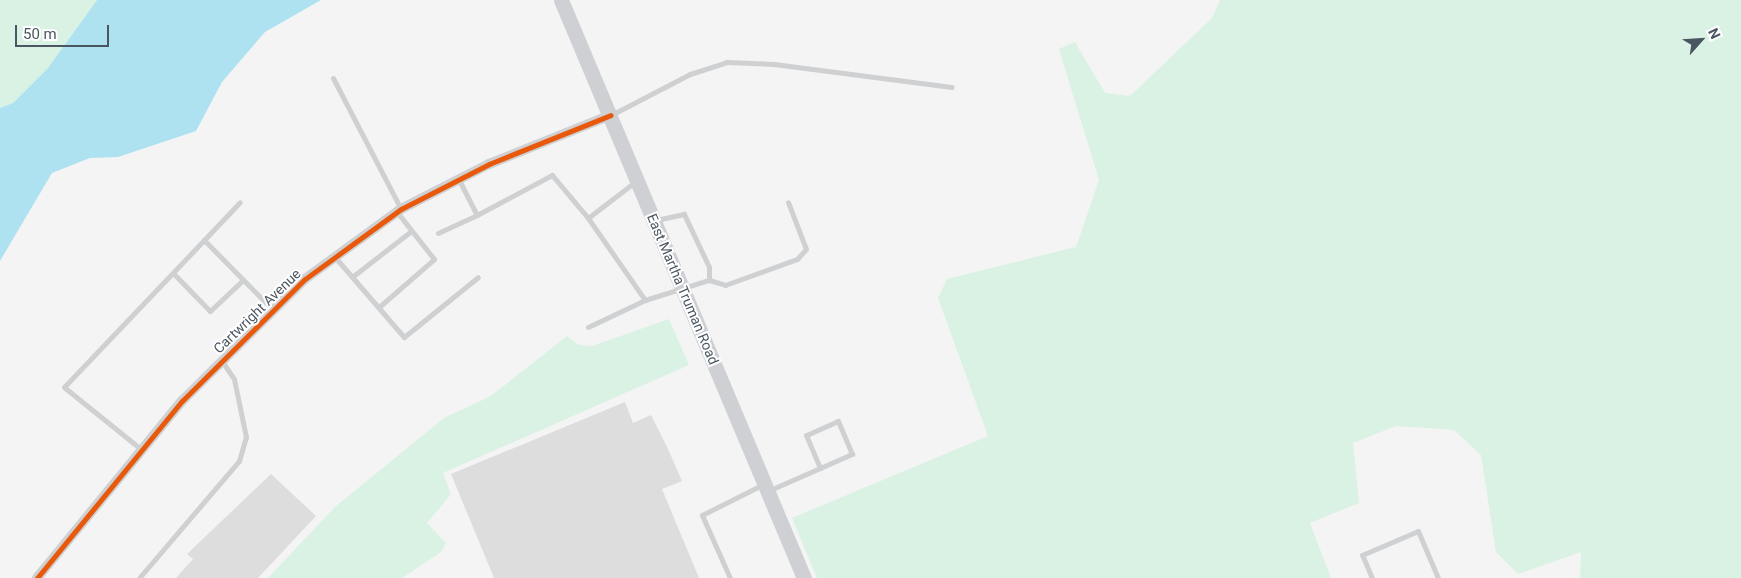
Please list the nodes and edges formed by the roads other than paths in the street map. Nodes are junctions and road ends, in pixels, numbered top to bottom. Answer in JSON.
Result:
{"nodes":[{"id":1,"x":561,"y":0,"type":"edge"},
{"id":2,"x":332,"y":78,"type":"dead end"},
{"id":3,"x":952,"y":87,"type":"dead end"},
{"id":4,"x":611,"y":115,"type":"junction"},
{"id":5,"x":459,"y":180,"type":"junction"},
{"id":6,"x":638,"y":180,"type":"junction"},
{"id":7,"x":240,"y":202,"type":"dead end"},
{"id":8,"x":788,"y":202,"type":"dead end"},
{"id":9,"x":399,"y":211,"type":"junction"},
{"id":10,"x":477,"y":214,"type":"junction"},
{"id":11,"x":588,"y":218,"type":"junction"},
{"id":12,"x":654,"y":220,"type":"junction"},
{"id":13,"x":411,"y":230,"type":"junction"},
{"id":14,"x":438,"y":233,"type":"dead end"},
{"id":15,"x":204,"y":240,"type":"junction"},
{"id":16,"x":334,"y":256,"type":"junction"},
{"id":17,"x":173,"y":273,"type":"junction"},
{"id":18,"x":352,"y":277,"type":"junction"},
{"id":19,"x":478,"y":277,"type":"dead end"},
{"id":20,"x":243,"y":280,"type":"junction"},
{"id":21,"x":709,"y":280,"type":"junction"},
{"id":22,"x":683,"y":291,"type":"junction"},
{"id":23,"x":645,"y":300,"type":"junction"},
{"id":24,"x":378,"y":307,"type":"junction"},
{"id":25,"x":273,"y":310,"type":"junction"},
{"id":26,"x":588,"y":327,"type":"dead end"},
{"id":27,"x":222,"y":360,"type":"junction"},
{"id":28,"x":142,"y":450,"type":"junction"},
{"id":29,"x":820,"y":468,"type":"junction"},
{"id":30,"x":766,"y":488,"type":"junction"},
{"id":31,"x":37,"y":578,"type":"edge"},
{"id":32,"x":139,"y":578,"type":"edge"},
{"id":33,"x":730,"y":578,"type":"edge"},
{"id":34,"x":804,"y":578,"type":"edge"},
{"id":35,"x":1372,"y":578,"type":"edge"},
{"id":36,"x":1438,"y":578,"type":"edge"}],
"edges":[{"from":1,"to":4,"type":"main road","name":"East Martha Truman Road"},
{"from":2,"to":9,"type":"lane"},
{"from":3,"to":4,"type":"lane"},
{"from":4,"to":5,"type":"street","name":"Cartwright Avenue"},
{"from":4,"to":6,"type":"main road","name":"East Martha Truman Road"},
{"from":5,"to":9,"type":"street","name":"Cartwright Avenue"},
{"from":5,"to":10,"type":"lane"},
{"from":6,"to":11,"type":"lane"},
{"from":6,"to":12,"type":"main road","name":"East Martha Truman Road"},
{"from":7,"to":15,"type":"lane"},
{"from":8,"to":21,"type":"lane"},
{"from":9,"to":13,"type":"lane"},
{"from":9,"to":16,"type":"street","name":"Cartwright Avenue"},
{"from":10,"to":11,"type":"lane"},
{"from":10,"to":14,"type":"lane"},
{"from":11,"to":23,"type":"lane"},
{"from":12,"to":21,"type":"lane"},
{"from":12,"to":22,"type":"main road","name":"East Martha Truman Road"},
{"from":13,"to":18,"type":"lane"},
{"from":13,"to":24,"type":"lane"},
{"from":15,"to":17,"type":"lane"},
{"from":15,"to":20,"type":"lane"},
{"from":16,"to":18,"type":"lane"},
{"from":16,"to":25,"type":"street","name":"Cartwright Avenue"},
{"from":17,"to":20,"type":"lane"},
{"from":17,"to":28,"type":"lane"},
{"from":18,"to":24,"type":"lane"},
{"from":19,"to":24,"type":"lane"},
{"from":20,"to":25,"type":"lane"},
{"from":21,"to":22,"type":"lane"},
{"from":22,"to":23,"type":"lane"},
{"from":22,"to":30,"type":"main road","name":"East Martha Truman Road"},
{"from":23,"to":26,"type":"lane"},
{"from":25,"to":27,"type":"street","name":"Cartwright Avenue"},
{"from":27,"to":28,"type":"street","name":"Cartwright Avenue"},
{"from":27,"to":32,"type":"lane"},
{"from":28,"to":31,"type":"street","name":"Cartwright Avenue"},
{"from":29,"to":29,"type":"lane"},
{"from":29,"to":30,"type":"lane"},
{"from":30,"to":33,"type":"lane"},
{"from":30,"to":34,"type":"main road","name":"East Martha Truman Road"},
{"from":35,"to":36,"type":"lane"}]}
